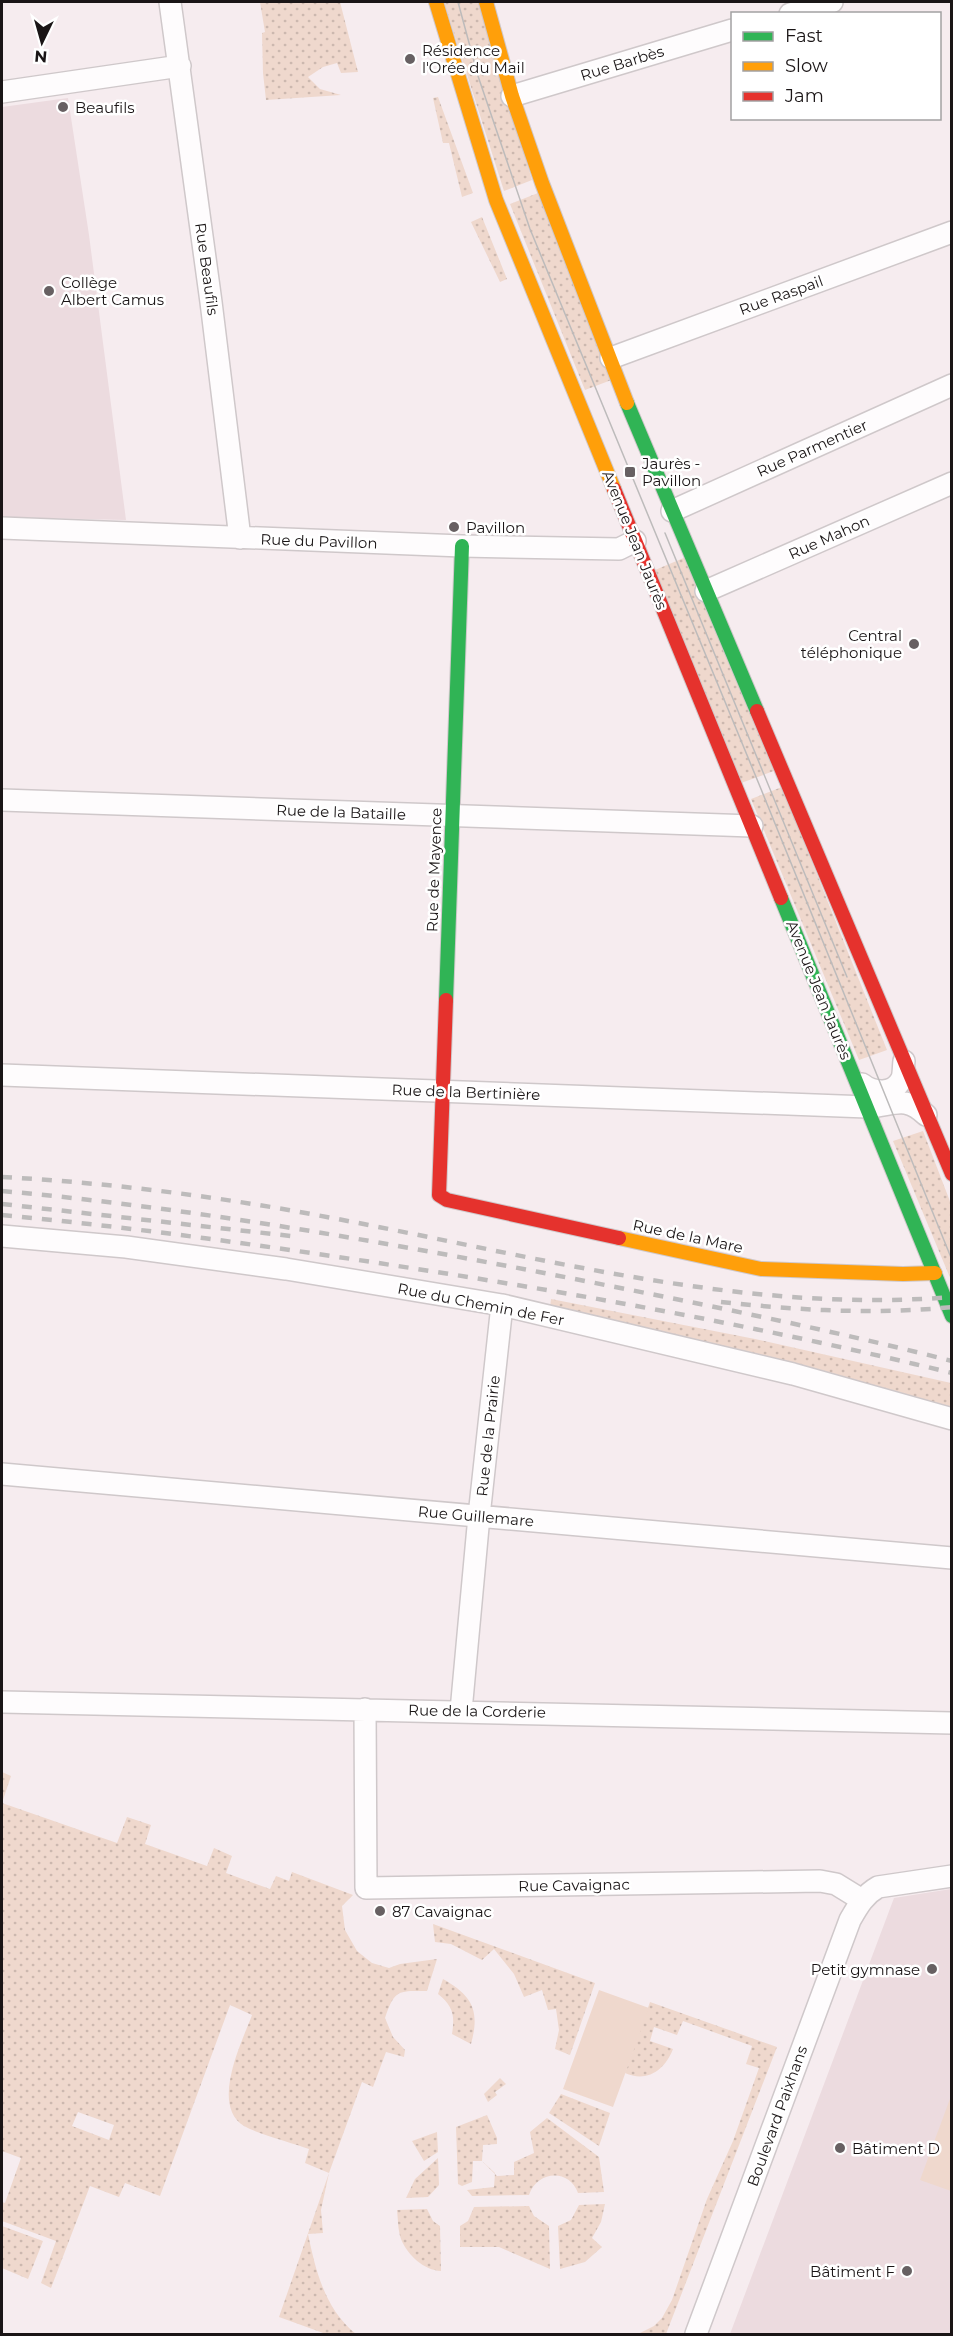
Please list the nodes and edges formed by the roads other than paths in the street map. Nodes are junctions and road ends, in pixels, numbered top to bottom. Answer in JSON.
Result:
{"nodes":[{"id":1,"x":170,"y":2,"type":"edge"},
{"id":2,"x":436,"y":2,"type":"edge"},
{"id":3,"x":486,"y":2,"type":"edge"},
{"id":4,"x":832,"y":2,"type":"edge"},
{"id":5,"x":797,"y":12,"type":"edge"},
{"id":6,"x":731,"y":30,"type":"edge"},
{"id":7,"x":180,"y":66,"type":"junction"},
{"id":8,"x":2,"y":92,"type":"edge"},
{"id":9,"x":512,"y":96,"type":"junction"},
{"id":10,"x":951,"y":232,"type":"edge"},
{"id":11,"x":611,"y":358,"type":"junction"},
{"id":12,"x":951,"y":385,"type":"edge"},
{"id":13,"x":951,"y":483,"type":"edge"},
{"id":14,"x":672,"y":511,"type":"junction"},
{"id":15,"x":2,"y":528,"type":"edge"},
{"id":16,"x":240,"y":538,"type":"junction"},
{"id":17,"x":635,"y":541,"type":"junction"},
{"id":18,"x":462,"y":546,"type":"junction"},
{"id":19,"x":706,"y":591,"type":"junction"},
{"id":20,"x":2,"y":800,"type":"edge"},
{"id":21,"x":452,"y":816,"type":"junction"},
{"id":22,"x":752,"y":826,"type":"junction"},
{"id":23,"x":904,"y":1060,"type":"junction"},
{"id":24,"x":853,"y":1072,"type":"junction"},
{"id":25,"x":2,"y":1075,"type":"edge"},
{"id":26,"x":442,"y":1091,"type":"junction"},
{"id":27,"x":867,"y":1107,"type":"junction"},
{"id":28,"x":926,"y":1115,"type":"junction"},
{"id":29,"x":951,"y":1174,"type":"edge"},
{"id":30,"x":439,"y":1195,"type":"joint"},
{"id":31,"x":2,"y":1236,"type":"edge"},
{"id":32,"x":935,"y":1273,"type":"junction"},
{"id":33,"x":502,"y":1305,"type":"junction"},
{"id":34,"x":951,"y":1316,"type":"edge"},
{"id":35,"x":951,"y":1419,"type":"edge"},
{"id":36,"x":2,"y":1474,"type":"edge"},
{"id":37,"x":479,"y":1516,"type":"junction"},
{"id":38,"x":951,"y":1558,"type":"edge"},
{"id":39,"x":2,"y":1702,"type":"edge"},
{"id":40,"x":365,"y":1709,"type":"junction"},
{"id":41,"x":461,"y":1711,"type":"junction"},
{"id":42,"x":951,"y":1723,"type":"edge"},
{"id":43,"x":951,"y":1876,"type":"edge"},
{"id":44,"x":862,"y":1900,"type":"junction"},
{"id":45,"x":696,"y":2334,"type":"edge"}],
"edges":[{"from":1,"to":7,"type":"street","name":"Rue Beaufils"},
{"from":2,"to":17,"type":"main road","name":"Avenue Jean Jaurès"},
{"from":3,"to":9,"type":"main road"},
{"from":4,"to":5,"type":"street"},
{"from":6,"to":9,"type":"street","name":"Rue Barbès"},
{"from":7,"to":8,"type":"street"},
{"from":7,"to":16,"type":"street","name":"Rue Beaufils"},
{"from":9,"to":11,"type":"main road"},
{"from":10,"to":11,"type":"street","name":"Rue Raspail"},
{"from":11,"to":14,"type":"main road"},
{"from":12,"to":14,"type":"street","name":"Rue Parmentier"},
{"from":13,"to":19,"type":"street","name":"Rue Mahon"},
{"from":14,"to":19,"type":"main road"},
{"from":15,"to":16,"type":"street","name":"Rue du Pavillon"},
{"from":16,"to":18,"type":"street","name":"Rue du Pavillon"},
{"from":17,"to":18,"type":"street","name":"Rue du Pavillon"},
{"from":17,"to":22,"type":"main road","name":"Avenue Jean Jaurès"},
{"from":18,"to":21,"type":"main road","name":"Rue de Mayence"},
{"from":19,"to":23,"type":"main road"},
{"from":20,"to":21,"type":"street","name":"Rue de la Bataille"},
{"from":21,"to":22,"type":"street","name":"Rue de la Bataille"},
{"from":21,"to":26,"type":"main road","name":"Rue de Mayence"},
{"from":22,"to":24,"type":"main road","name":"Avenue Jean Jaurès"},
{"from":23,"to":24,"type":"street","name":"Avenue Jean Jaurès"},
{"from":23,"to":28,"type":"main road"},
{"from":24,"to":27,"type":"main road","name":"Avenue Jean Jaurès"},
{"from":25,"to":26,"type":"street","name":"Rue de la Bertinière"},
{"from":26,"to":27,"type":"street","name":"Rue de la Bertinière"},
{"from":26,"to":30,"type":"main road","name":"Rue de Mayence"},
{"from":27,"to":28,"type":"street","name":"Rue de la Bertinière"},
{"from":27,"to":32,"type":"main road","name":"Avenue Jean Jaurès"},
{"from":28,"to":29,"type":"main road"},
{"from":30,"to":32,"type":"main road","name":"Rue de la Mare"},
{"from":31,"to":33,"type":"street","name":"Rue du Chemin de Fer"},
{"from":32,"to":34,"type":"main road","name":"Avenue Jean Jaurès"},
{"from":33,"to":35,"type":"street","name":"Rue du Chemin de Fer"},
{"from":33,"to":37,"type":"street","name":"Rue de la Prairie"},
{"from":36,"to":37,"type":"street","name":"Rue Guillemare"},
{"from":37,"to":38,"type":"street","name":"Rue Guillemare"},
{"from":37,"to":41,"type":"street","name":"Rue de la Prairie"},
{"from":39,"to":40,"type":"street","name":"Rue de la Corderie"},
{"from":40,"to":41,"type":"street","name":"Rue de la Corderie"},
{"from":40,"to":44,"type":"street","name":"Rue Cavaignac"},
{"from":41,"to":42,"type":"street","name":"Rue de la Corderie"},
{"from":43,"to":44,"type":"street"},
{"from":44,"to":45,"type":"street","name":"Boulevard Paixhans"}]}
